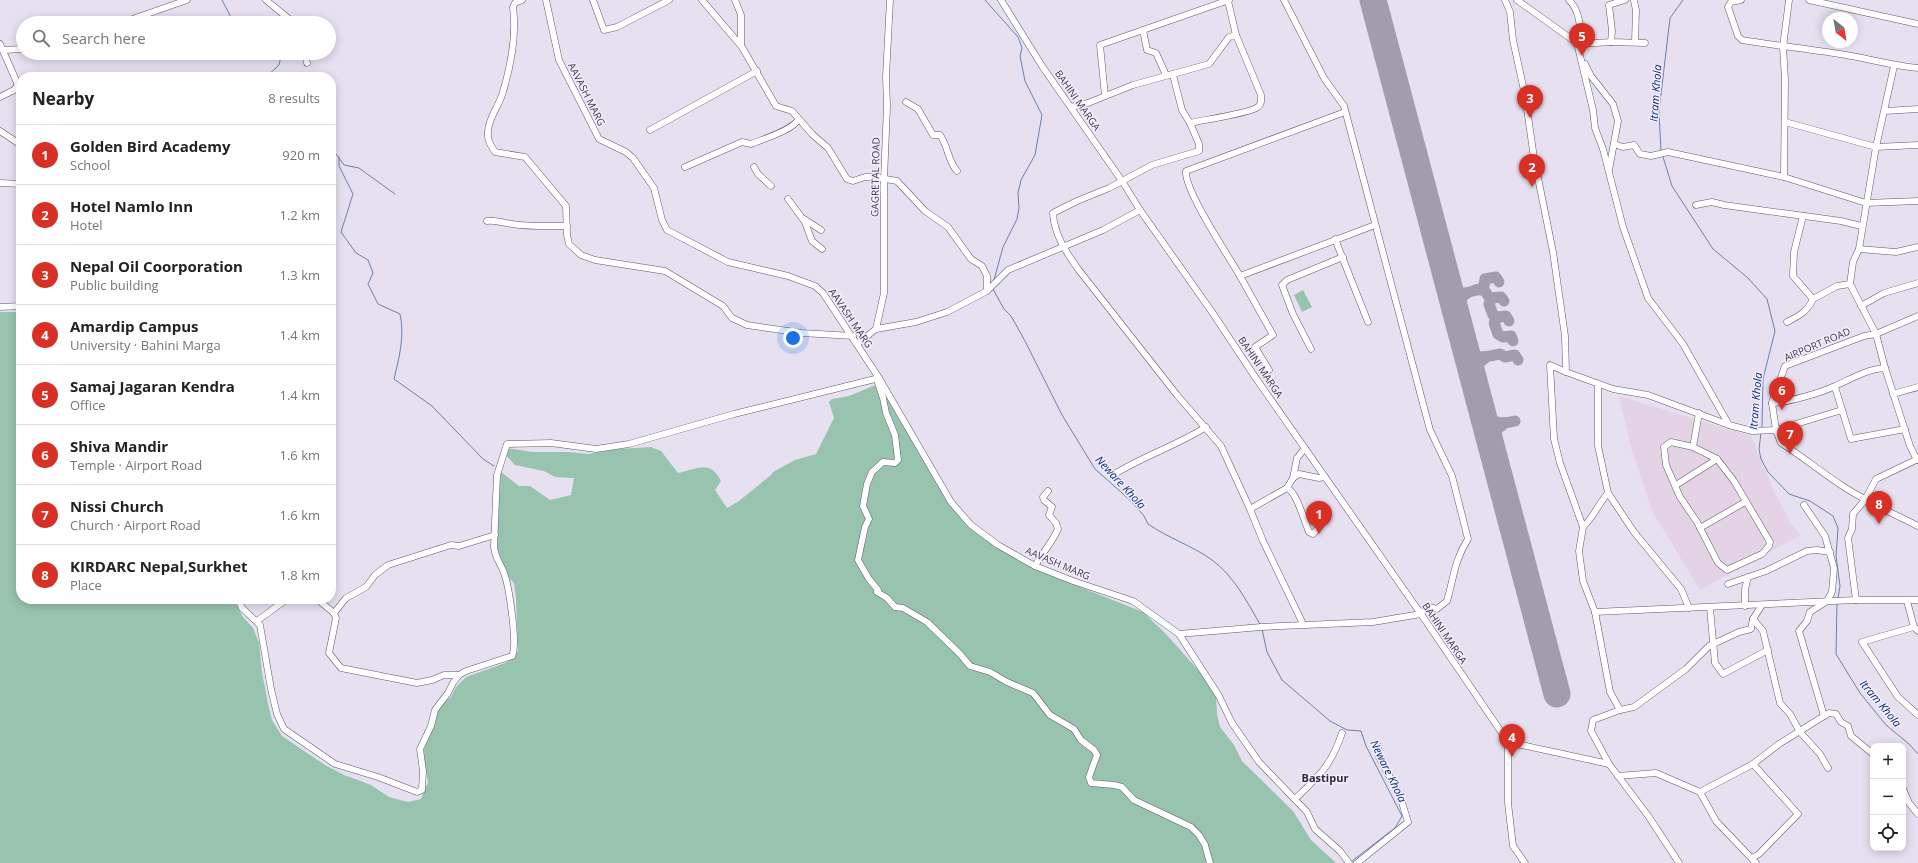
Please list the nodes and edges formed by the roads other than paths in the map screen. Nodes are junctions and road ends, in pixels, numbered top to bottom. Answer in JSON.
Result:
{"nodes":[{"id":1,"x":187,"y":0,"type":"edge"},
{"id":2,"x":266,"y":0,"type":"edge"},
{"id":3,"x":522,"y":0,"type":"edge"},
{"id":4,"x":546,"y":0,"type":"edge"},
{"id":5,"x":593,"y":0,"type":"edge"},
{"id":6,"x":669,"y":0,"type":"edge"},
{"id":7,"x":702,"y":0,"type":"edge"},
{"id":8,"x":735,"y":0,"type":"edge"},
{"id":9,"x":890,"y":0,"type":"edge"},
{"id":10,"x":1001,"y":0,"type":"edge"},
{"id":11,"x":1228,"y":0,"type":"edge"},
{"id":12,"x":1284,"y":0,"type":"edge"},
{"id":13,"x":1505,"y":0,"type":"edge"},
{"id":14,"x":1517,"y":0,"type":"edge"},
{"id":15,"x":1569,"y":0,"type":"edge"},
{"id":16,"x":1631,"y":0,"type":"edge"},
{"id":17,"x":1741,"y":0,"type":"edge"},
{"id":18,"x":1789,"y":0,"type":"edge"},
{"id":19,"x":1809,"y":0,"type":"edge"},
{"id":20,"x":1608,"y":3,"type":"edge"},
{"id":21,"x":141,"y":16,"type":"edge"},
{"id":22,"x":285,"y":16,"type":"edge"},
{"id":23,"x":1918,"y":24,"type":"edge"},
{"id":24,"x":1144,"y":30,"type":"junction"},
{"id":25,"x":1236,"y":35,"type":"junction"},
{"id":26,"x":1611,"y":42,"type":"junction"},
{"id":27,"x":1635,"y":42,"type":"junction"},
{"id":28,"x":1645,"y":43,"type":"dead end"},
{"id":29,"x":0,"y":44,"type":"edge"},
{"id":30,"x":1580,"y":44,"type":"junction"},
{"id":31,"x":742,"y":47,"type":"junction"},
{"id":32,"x":1782,"y":48,"type":"junction"},
{"id":33,"x":16,"y":49,"type":"edge"},
{"id":34,"x":4,"y":50,"type":"junction"},
{"id":35,"x":306,"y":60,"type":"edge"},
{"id":36,"x":306,"y":63,"type":"dead end"},
{"id":37,"x":1894,"y":66,"type":"junction"},
{"id":38,"x":1918,"y":68,"type":"edge"},
{"id":39,"x":757,"y":72,"type":"junction"},
{"id":40,"x":1166,"y":75,"type":"junction"},
{"id":41,"x":1173,"y":75,"type":"junction"},
{"id":42,"x":16,"y":80,"type":"edge"},
{"id":43,"x":16,"y":88,"type":"edge"},
{"id":44,"x":1105,"y":96,"type":"junction"},
{"id":45,"x":0,"y":97,"type":"edge"},
{"id":46,"x":906,"y":102,"type":"dead end"},
{"id":47,"x":1071,"y":107,"type":"junction"},
{"id":48,"x":1918,"y":109,"type":"edge"},
{"id":49,"x":1346,"y":112,"type":"junction"},
{"id":50,"x":1885,"y":112,"type":"junction"},
{"id":51,"x":798,"y":120,"type":"junction"},
{"id":52,"x":1785,"y":122,"type":"junction"},
{"id":53,"x":1190,"y":123,"type":"junction"},
{"id":54,"x":650,"y":130,"type":"dead end"},
{"id":55,"x":0,"y":131,"type":"edge"},
{"id":56,"x":16,"y":142,"type":"edge"},
{"id":57,"x":1614,"y":144,"type":"junction"},
{"id":58,"x":1918,"y":145,"type":"edge"},
{"id":59,"x":1876,"y":147,"type":"junction"},
{"id":60,"x":685,"y":167,"type":"dead end"},
{"id":61,"x":754,"y":167,"type":"dead end"},
{"id":62,"x":957,"y":171,"type":"dead end"},
{"id":63,"x":1608,"y":171,"type":"junction"},
{"id":64,"x":1784,"y":177,"type":"junction"},
{"id":65,"x":884,"y":179,"type":"junction"},
{"id":66,"x":1122,"y":181,"type":"junction"},
{"id":67,"x":0,"y":182,"type":"edge"},
{"id":68,"x":16,"y":184,"type":"edge"},
{"id":69,"x":771,"y":186,"type":"dead end"},
{"id":70,"x":788,"y":199,"type":"dead end"},
{"id":71,"x":1918,"y":201,"type":"edge"},
{"id":72,"x":1866,"y":204,"type":"junction"},
{"id":73,"x":1696,"y":205,"type":"dead end"},
{"id":74,"x":1140,"y":210,"type":"junction"},
{"id":75,"x":1803,"y":216,"type":"junction"},
{"id":76,"x":802,"y":218,"type":"junction"},
{"id":77,"x":487,"y":221,"type":"dead end"},
{"id":78,"x":1375,"y":225,"type":"junction"},
{"id":79,"x":567,"y":226,"type":"junction"},
{"id":80,"x":1861,"y":226,"type":"junction"},
{"id":81,"x":821,"y":230,"type":"dead end"},
{"id":82,"x":1335,"y":239,"type":"junction"},
{"id":83,"x":1918,"y":247,"type":"edge"},
{"id":84,"x":1064,"y":248,"type":"junction"},
{"id":85,"x":822,"y":249,"type":"dead end"},
{"id":86,"x":1859,"y":249,"type":"junction"},
{"id":87,"x":1343,"y":258,"type":"junction"},
{"id":88,"x":1240,"y":276,"type":"junction"},
{"id":89,"x":1918,"y":283,"type":"edge"},
{"id":90,"x":1850,"y":284,"type":"junction"},
{"id":91,"x":987,"y":291,"type":"junction"},
{"id":92,"x":1813,"y":299,"type":"junction"},
{"id":93,"x":0,"y":306,"type":"edge"},
{"id":94,"x":16,"y":306,"type":"edge"},
{"id":95,"x":1861,"y":306,"type":"junction"},
{"id":96,"x":1918,"y":316,"type":"edge"},
{"id":97,"x":1368,"y":322,"type":"dead end"},
{"id":98,"x":1787,"y":322,"type":"dead end"},
{"id":99,"x":876,"y":329,"type":"junction"},
{"id":100,"x":1876,"y":334,"type":"junction"},
{"id":101,"x":853,"y":336,"type":"junction"},
{"id":102,"x":857,"y":344,"type":"junction"},
{"id":103,"x":1311,"y":349,"type":"dead end"},
{"id":104,"x":1885,"y":368,"type":"junction"},
{"id":105,"x":1269,"y":370,"type":"dead end"},
{"id":106,"x":1566,"y":372,"type":"junction"},
{"id":107,"x":879,"y":378,"type":"junction"},
{"id":108,"x":1598,"y":385,"type":"junction"},
{"id":109,"x":1835,"y":387,"type":"junction"},
{"id":110,"x":1918,"y":387,"type":"edge"},
{"id":111,"x":1893,"y":394,"type":"junction"},
{"id":112,"x":1772,"y":402,"type":"junction"},
{"id":113,"x":1842,"y":410,"type":"junction"},
{"id":114,"x":1700,"y":413,"type":"junction"},
{"id":115,"x":1729,"y":426,"type":"junction"},
{"id":116,"x":1206,"y":427,"type":"junction"},
{"id":117,"x":1905,"y":428,"type":"junction"},
{"id":118,"x":1776,"y":430,"type":"junction"},
{"id":119,"x":1693,"y":447,"type":"junction"},
{"id":120,"x":1305,"y":448,"type":"junction"},
{"id":121,"x":1717,"y":459,"type":"junction"},
{"id":122,"x":1917,"y":460,"type":"edge"},
{"id":123,"x":1113,"y":475,"type":"dead end"},
{"id":124,"x":1325,"y":477,"type":"junction"},
{"id":125,"x":1293,"y":478,"type":"junction"},
{"id":126,"x":1676,"y":484,"type":"junction"},
{"id":127,"x":1287,"y":488,"type":"junction"},
{"id":128,"x":1048,"y":491,"type":"dead end"},
{"id":129,"x":1608,"y":493,"type":"junction"},
{"id":130,"x":1865,"y":500,"type":"junction"},
{"id":131,"x":1745,"y":502,"type":"junction"},
{"id":132,"x":1804,"y":505,"type":"dead end"},
{"id":133,"x":1250,"y":509,"type":"junction"},
{"id":134,"x":1321,"y":525,"type":"dead end"},
{"id":135,"x":1918,"y":526,"type":"edge"},
{"id":136,"x":1582,"y":527,"type":"junction"},
{"id":137,"x":1700,"y":528,"type":"junction"},
{"id":138,"x":495,"y":535,"type":"junction"},
{"id":139,"x":1830,"y":552,"type":"junction"},
{"id":140,"x":1035,"y":566,"type":"junction"},
{"id":141,"x":1748,"y":577,"type":"junction"},
{"id":142,"x":1728,"y":584,"type":"dead end"},
{"id":143,"x":1856,"y":600,"type":"junction"},
{"id":144,"x":1918,"y":600,"type":"edge"},
{"id":145,"x":1829,"y":601,"type":"junction"},
{"id":146,"x":1907,"y":601,"type":"junction"},
{"id":147,"x":240,"y":604,"type":"edge"},
{"id":148,"x":280,"y":604,"type":"edge"},
{"id":149,"x":323,"y":604,"type":"edge"},
{"id":150,"x":1762,"y":605,"type":"junction"},
{"id":151,"x":1744,"y":606,"type":"junction"},
{"id":152,"x":1689,"y":608,"type":"junction"},
{"id":153,"x":1710,"y":608,"type":"junction"},
{"id":154,"x":1595,"y":612,"type":"junction"},
{"id":155,"x":334,"y":613,"type":"junction"},
{"id":156,"x":1420,"y":614,"type":"junction"},
{"id":157,"x":1753,"y":619,"type":"junction"},
{"id":158,"x":257,"y":621,"type":"junction"},
{"id":159,"x":1303,"y":624,"type":"junction"},
{"id":160,"x":1916,"y":629,"type":"edge"},
{"id":161,"x":1180,"y":634,"type":"junction"},
{"id":162,"x":1713,"y":644,"type":"junction"},
{"id":163,"x":1768,"y":650,"type":"junction"},
{"id":164,"x":458,"y":676,"type":"junction"},
{"id":165,"x":1620,"y":710,"type":"junction"},
{"id":166,"x":1918,"y":715,"type":"edge"},
{"id":167,"x":1824,"y":716,"type":"junction"},
{"id":168,"x":1800,"y":732,"type":"junction"},
{"id":169,"x":1342,"y":733,"type":"dead end"},
{"id":170,"x":1508,"y":742,"type":"junction"},
{"id":171,"x":1378,"y":746,"type":"dead end"},
{"id":172,"x":1870,"y":752,"type":"edge"},
{"id":173,"x":1609,"y":764,"type":"junction"},
{"id":174,"x":1753,"y":764,"type":"junction"},
{"id":175,"x":1828,"y":768,"type":"dead end"},
{"id":176,"x":1618,"y":776,"type":"junction"},
{"id":177,"x":1700,"y":792,"type":"junction"},
{"id":178,"x":1906,"y":796,"type":"edge"},
{"id":179,"x":1295,"y":799,"type":"junction"},
{"id":180,"x":1918,"y":814,"type":"edge"},
{"id":181,"x":1754,"y":861,"type":"edge"},
{"id":182,"x":1210,"y":863,"type":"edge"},
{"id":183,"x":1349,"y":863,"type":"edge"},
{"id":184,"x":1357,"y":863,"type":"edge"},
{"id":185,"x":1525,"y":863,"type":"edge"},
{"id":186,"x":1679,"y":863,"type":"edge"}],
"edges":[{"from":1,"to":21,"type":"street"},
{"from":2,"to":22,"type":"street"},
{"from":3,"to":79,"type":"street"},
{"from":4,"to":101,"type":"street","name":"AAVASH MARG"},
{"from":5,"to":6,"type":"street"},
{"from":7,"to":31,"type":"street"},
{"from":8,"to":31,"type":"street"},
{"from":9,"to":65,"type":"street","name":"GAGRETAL ROAD"},
{"from":10,"to":47,"type":"street","name":"BAHINI MARGA"},
{"from":11,"to":24,"type":"street"},
{"from":11,"to":25,"type":"street"},
{"from":12,"to":49,"type":"street"},
{"from":13,"to":106,"type":"street"},
{"from":14,"to":63,"type":"street"},
{"from":15,"to":30,"type":"street"},
{"from":16,"to":20,"type":"street"},
{"from":16,"to":27,"type":"street"},
{"from":17,"to":32,"type":"street"},
{"from":18,"to":32,"type":"street"},
{"from":19,"to":23,"type":"street"},
{"from":20,"to":26,"type":"street"},
{"from":24,"to":40,"type":"street"},
{"from":24,"to":44,"type":"street"},
{"from":25,"to":41,"type":"street"},
{"from":25,"to":53,"type":"street"},
{"from":26,"to":27,"type":"street"},
{"from":26,"to":30,"type":"street"},
{"from":27,"to":28,"type":"street"},
{"from":29,"to":34,"type":"street"},
{"from":30,"to":57,"type":"street"},
{"from":31,"to":39,"type":"street"},
{"from":32,"to":37,"type":"street"},
{"from":32,"to":52,"type":"street"},
{"from":33,"to":34,"type":"street"},
{"from":34,"to":42,"type":"street"},
{"from":35,"to":36,"type":"street"},
{"from":37,"to":38,"type":"street"},
{"from":37,"to":50,"type":"street"},
{"from":39,"to":51,"type":"street"},
{"from":39,"to":54,"type":"street"},
{"from":40,"to":41,"type":"street"},
{"from":40,"to":44,"type":"street"},
{"from":41,"to":53,"type":"street"},
{"from":43,"to":45,"type":"street"},
{"from":44,"to":47,"type":"street"},
{"from":46,"to":62,"type":"street"},
{"from":47,"to":66,"type":"street","name":"BAHINI MARGA"},
{"from":48,"to":50,"type":"street"},
{"from":49,"to":78,"type":"street"},
{"from":49,"to":88,"type":"street"},
{"from":50,"to":59,"type":"street"},
{"from":51,"to":60,"type":"street"},
{"from":51,"to":65,"type":"street"},
{"from":52,"to":59,"type":"street"},
{"from":52,"to":64,"type":"street"},
{"from":53,"to":66,"type":"street"},
{"from":55,"to":56,"type":"street"},
{"from":57,"to":63,"type":"street"},
{"from":57,"to":64,"type":"street"},
{"from":58,"to":59,"type":"street"},
{"from":59,"to":72,"type":"street"},
{"from":61,"to":69,"type":"street"},
{"from":63,"to":115,"type":"street"},
{"from":64,"to":72,"type":"street"},
{"from":65,"to":91,"type":"street"},
{"from":65,"to":99,"type":"street","name":"GAGRETAL ROAD"},
{"from":66,"to":74,"type":"street","name":"BAHINI MARGA"},
{"from":66,"to":84,"type":"street"},
{"from":67,"to":68,"type":"street"},
{"from":70,"to":76,"type":"street"},
{"from":71,"to":72,"type":"street"},
{"from":72,"to":80,"type":"street"},
{"from":73,"to":75,"type":"street"},
{"from":74,"to":84,"type":"street"},
{"from":74,"to":120,"type":"street","name":"BAHINI MARGA"},
{"from":75,"to":80,"type":"street"},
{"from":75,"to":92,"type":"street"},
{"from":76,"to":81,"type":"street"},
{"from":76,"to":85,"type":"street"},
{"from":77,"to":79,"type":"street"},
{"from":78,"to":82,"type":"street"},
{"from":78,"to":156,"type":"street"},
{"from":79,"to":101,"type":"street"},
{"from":80,"to":86,"type":"street"},
{"from":82,"to":87,"type":"street"},
{"from":82,"to":88,"type":"street"},
{"from":83,"to":86,"type":"street"},
{"from":84,"to":91,"type":"street"},
{"from":84,"to":116,"type":"street"},
{"from":86,"to":90,"type":"street"},
{"from":87,"to":97,"type":"street"},
{"from":87,"to":103,"type":"street"},
{"from":88,"to":105,"type":"street"},
{"from":89,"to":95,"type":"street"},
{"from":90,"to":92,"type":"street"},
{"from":90,"to":95,"type":"street"},
{"from":91,"to":99,"type":"street"},
{"from":92,"to":98,"type":"street"},
{"from":93,"to":94,"type":"street"},
{"from":95,"to":100,"type":"street"},
{"from":96,"to":100,"type":"street","name":"AIRPORT ROAD"},
{"from":99,"to":102,"type":"street"},
{"from":100,"to":104,"type":"street"},
{"from":100,"to":112,"type":"street","name":"AIRPORT ROAD"},
{"from":101,"to":102,"type":"street","name":"AAVASH MARG"},
{"from":102,"to":107,"type":"street","name":"AAVASH MARG"},
{"from":104,"to":109,"type":"street"},
{"from":104,"to":111,"type":"street"},
{"from":106,"to":108,"type":"street"},
{"from":106,"to":136,"type":"street"},
{"from":107,"to":138,"type":"street"},
{"from":107,"to":140,"type":"street","name":"AAVASH MARG"},
{"from":107,"to":182,"type":"street"},
{"from":108,"to":114,"type":"street"},
{"from":108,"to":129,"type":"street"},
{"from":109,"to":112,"type":"street"},
{"from":109,"to":113,"type":"street"},
{"from":110,"to":111,"type":"street"},
{"from":111,"to":117,"type":"street"},
{"from":112,"to":118,"type":"street","name":"AIRPORT ROAD"},
{"from":113,"to":117,"type":"street"},
{"from":113,"to":118,"type":"street"},
{"from":114,"to":115,"type":"street"},
{"from":114,"to":119,"type":"street"},
{"from":115,"to":118,"type":"street"},
{"from":116,"to":123,"type":"street"},
{"from":116,"to":133,"type":"street"},
{"from":117,"to":122,"type":"street"},
{"from":118,"to":130,"type":"street"},
{"from":119,"to":121,"type":"street"},
{"from":119,"to":126,"type":"street"},
{"from":120,"to":124,"type":"street","name":"BAHINI MARGA"},
{"from":120,"to":125,"type":"street"},
{"from":121,"to":126,"type":"street"},
{"from":121,"to":131,"type":"street"},
{"from":122,"to":130,"type":"street"},
{"from":124,"to":125,"type":"street"},
{"from":124,"to":156,"type":"street","name":"BAHINI MARGA"},
{"from":125,"to":127,"type":"street"},
{"from":126,"to":137,"type":"street"},
{"from":127,"to":133,"type":"street"},
{"from":127,"to":134,"type":"street"},
{"from":128,"to":140,"type":"street"},
{"from":129,"to":136,"type":"street"},
{"from":129,"to":152,"type":"street"},
{"from":130,"to":135,"type":"street"},
{"from":130,"to":143,"type":"street"},
{"from":131,"to":137,"type":"street"},
{"from":131,"to":137,"type":"street"},
{"from":132,"to":139,"type":"street"},
{"from":133,"to":159,"type":"street"},
{"from":136,"to":154,"type":"street"},
{"from":138,"to":155,"type":"street"},
{"from":138,"to":164,"type":"street"},
{"from":139,"to":141,"type":"street"},
{"from":139,"to":145,"type":"street"},
{"from":140,"to":161,"type":"street","name":"AAVASH MARG"},
{"from":141,"to":142,"type":"street"},
{"from":141,"to":151,"type":"street"},
{"from":143,"to":145,"type":"street"},
{"from":143,"to":146,"type":"street"},
{"from":144,"to":146,"type":"street"},
{"from":145,"to":150,"type":"street"},
{"from":145,"to":167,"type":"street"},
{"from":146,"to":160,"type":"street"},
{"from":147,"to":158,"type":"street"},
{"from":148,"to":158,"type":"street"},
{"from":149,"to":155,"type":"street"},
{"from":150,"to":151,"type":"street"},
{"from":150,"to":157,"type":"street"},
{"from":151,"to":153,"type":"street"},
{"from":152,"to":153,"type":"street"},
{"from":152,"to":154,"type":"street"},
{"from":153,"to":162,"type":"street"},
{"from":154,"to":165,"type":"street"},
{"from":155,"to":164,"type":"street"},
{"from":156,"to":159,"type":"street"},
{"from":156,"to":170,"type":"street","name":"BAHINI MARGA"},
{"from":157,"to":162,"type":"street"},
{"from":157,"to":163,"type":"street"},
{"from":158,"to":164,"type":"street"},
{"from":159,"to":161,"type":"street"},
{"from":160,"to":166,"type":"street"},
{"from":161,"to":179,"type":"street"},
{"from":162,"to":163,"type":"street"},
{"from":162,"to":165,"type":"street"},
{"from":163,"to":168,"type":"street"},
{"from":165,"to":173,"type":"street"},
{"from":167,"to":168,"type":"street"},
{"from":167,"to":172,"type":"street"},
{"from":168,"to":174,"type":"street"},
{"from":168,"to":175,"type":"street"},
{"from":169,"to":179,"type":"street"},
{"from":170,"to":173,"type":"street"},
{"from":170,"to":185,"type":"street"},
{"from":171,"to":184,"type":"street"},
{"from":173,"to":176,"type":"street"},
{"from":174,"to":177,"type":"street"},
{"from":174,"to":181,"type":"street"},
{"from":176,"to":177,"type":"street"},
{"from":176,"to":186,"type":"street"},
{"from":177,"to":181,"type":"street"},
{"from":178,"to":180,"type":"street"},
{"from":179,"to":183,"type":"street"}]}
